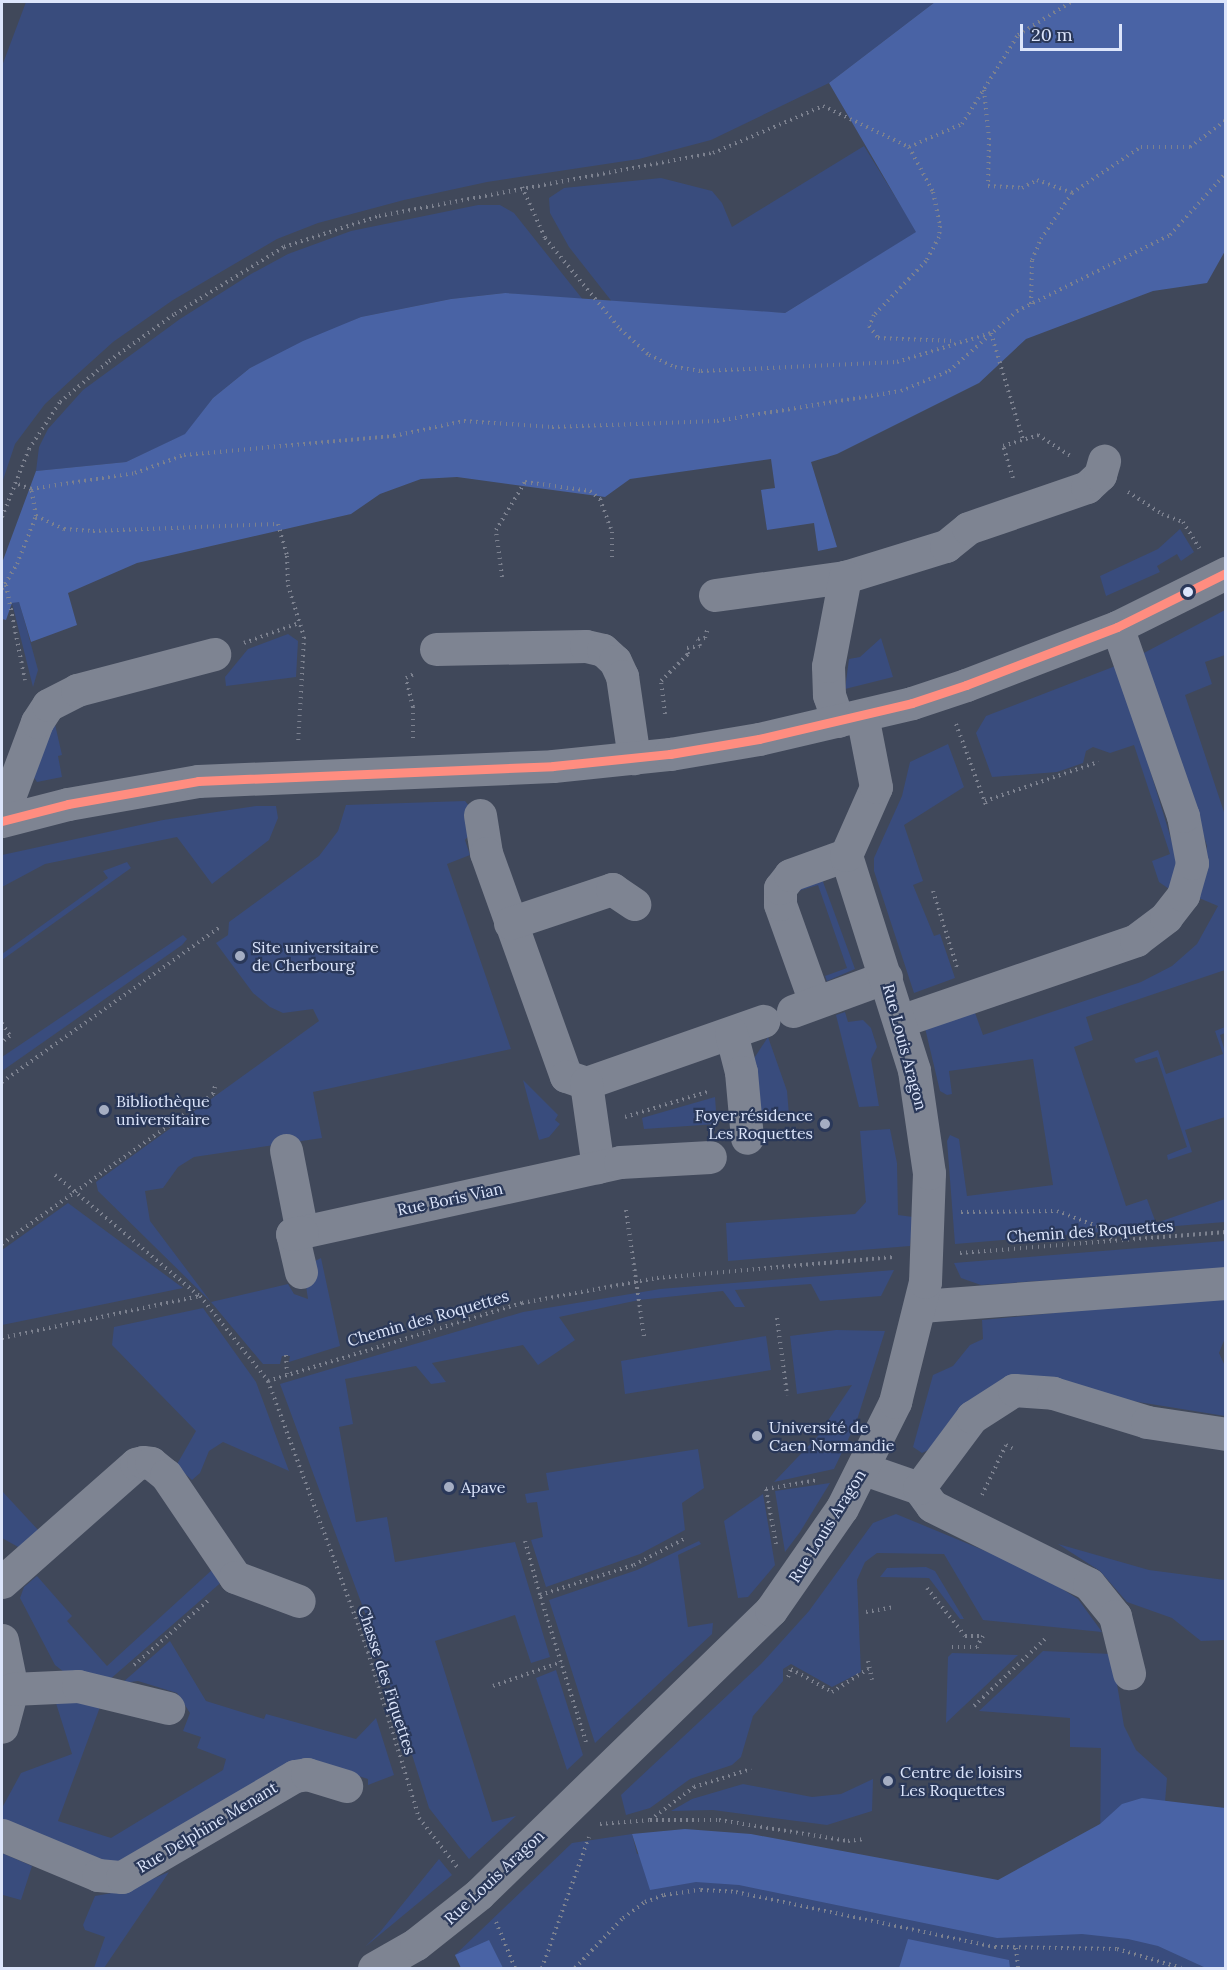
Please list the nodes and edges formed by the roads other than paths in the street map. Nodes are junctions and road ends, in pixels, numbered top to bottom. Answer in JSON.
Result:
{"nodes":[{"id":1,"x":1102,"y":468,"type":"road end"},
{"id":2,"x":1213,"y":564,"type":"edge"},
{"id":3,"x":845,"y":577,"type":"junction"},
{"id":4,"x":715,"y":595,"type":"dead end"},
{"id":5,"x":1117,"y":627,"type":"junction"},
{"id":6,"x":214,"y":654,"type":"road end"},
{"id":7,"x":428,"y":660,"type":"road end"},
{"id":8,"x":850,"y":718,"type":"junction"},
{"id":9,"x":634,"y":758,"type":"junction"},
{"id":10,"x":480,"y":815,"type":"dead end"},
{"id":11,"x":8,"y":819,"type":"edge"},
{"id":12,"x":846,"y":855,"type":"junction"},
{"id":13,"x":634,"y":904,"type":"dead end"},
{"id":14,"x":510,"y":923,"type":"junction"},
{"id":15,"x":886,"y":977,"type":"junction"},
{"id":16,"x":791,"y":1011,"type":"junction"},
{"id":17,"x":900,"y":1021,"type":"junction"},
{"id":18,"x":731,"y":1033,"type":"junction"},
{"id":19,"x":586,"y":1083,"type":"junction"},
{"id":20,"x":747,"y":1138,"type":"dead end"},
{"id":21,"x":286,"y":1149,"type":"dead end"},
{"id":22,"x":710,"y":1157,"type":"dead end"},
{"id":23,"x":598,"y":1167,"type":"junction"},
{"id":24,"x":302,"y":1232,"type":"junction"},
{"id":25,"x":301,"y":1272,"type":"dead end"},
{"id":26,"x":1226,"y":1283,"type":"edge"},
{"id":27,"x":923,"y":1294,"type":"junction"},
{"id":28,"x":1226,"y":1434,"type":"edge"},
{"id":29,"x":863,"y":1471,"type":"junction"},
{"id":30,"x":919,"y":1488,"type":"junction"},
{"id":31,"x":2,"y":1582,"type":"edge"},
{"id":32,"x":299,"y":1601,"type":"dead end"},
{"id":33,"x":2,"y":1640,"type":"edge"},
{"id":34,"x":1129,"y":1673,"type":"dead end"},
{"id":35,"x":12,"y":1689,"type":"junction"},
{"id":36,"x":168,"y":1708,"type":"dead end"},
{"id":37,"x":2,"y":1727,"type":"edge"},
{"id":38,"x":346,"y":1786,"type":"dead end"},
{"id":39,"x":2,"y":1835,"type":"edge"},
{"id":40,"x":416,"y":1958,"type":"edge"},
{"id":41,"x":374,"y":1968,"type":"edge"}],
"edges":[{"from":1,"to":3,"type":"street"},
{"from":2,"to":5,"type":"street"},
{"from":3,"to":4,"type":"street"},
{"from":3,"to":8,"type":"street"},
{"from":5,"to":8,"type":"street"},
{"from":5,"to":17,"type":"street"},
{"from":6,"to":11,"type":"street"},
{"from":7,"to":9,"type":"street"},
{"from":8,"to":9,"type":"street"},
{"from":8,"to":12,"type":"street"},
{"from":9,"to":11,"type":"street"},
{"from":10,"to":14,"type":"street"},
{"from":12,"to":15,"type":"street","name":"Rue Louis Aragon"},
{"from":12,"to":16,"type":"street"},
{"from":13,"to":14,"type":"street"},
{"from":14,"to":19,"type":"street"},
{"from":15,"to":16,"type":"street"},
{"from":15,"to":17,"type":"street","name":"Rue Louis Aragon"},
{"from":16,"to":18,"type":"street"},
{"from":17,"to":27,"type":"street","name":"Rue Louis Aragon"},
{"from":18,"to":19,"type":"street"},
{"from":18,"to":20,"type":"street"},
{"from":19,"to":23,"type":"street"},
{"from":21,"to":24,"type":"street"},
{"from":22,"to":23,"type":"street","name":"Rue Boris Vian"},
{"from":23,"to":24,"type":"street","name":"Rue Boris Vian"},
{"from":24,"to":25,"type":"street"},
{"from":26,"to":27,"type":"street"},
{"from":27,"to":29,"type":"street","name":"Rue Louis Aragon"},
{"from":28,"to":30,"type":"street"},
{"from":29,"to":30,"type":"street"},
{"from":29,"to":40,"type":"street","name":"Rue Louis Aragon"},
{"from":30,"to":34,"type":"street"},
{"from":31,"to":32,"type":"street"},
{"from":33,"to":35,"type":"street"},
{"from":35,"to":36,"type":"street"},
{"from":35,"to":37,"type":"street"},
{"from":38,"to":39,"type":"street","name":"Rue Delphine Menant"},
{"from":40,"to":41,"type":"street","name":"Rue Louis Aragon"}]}
